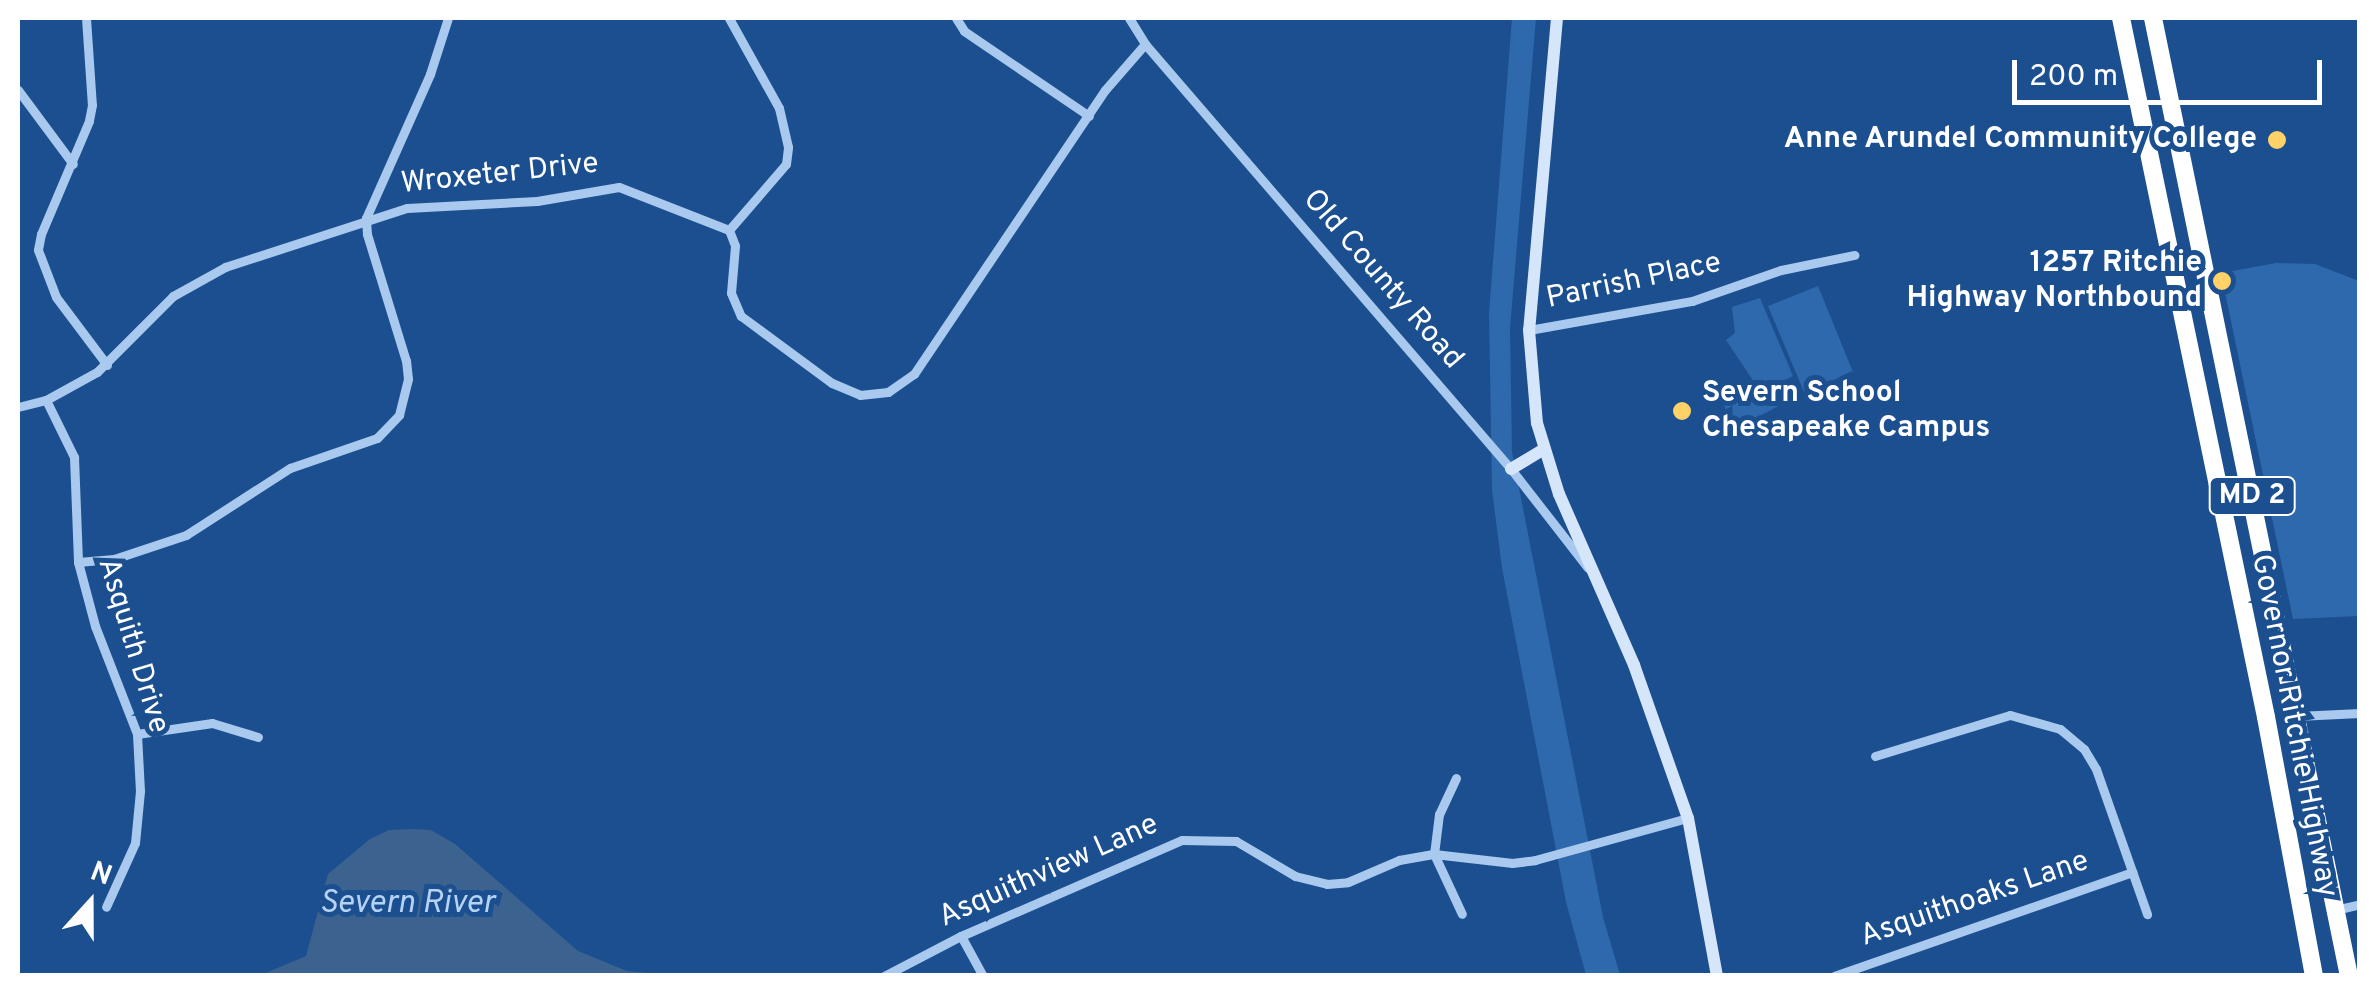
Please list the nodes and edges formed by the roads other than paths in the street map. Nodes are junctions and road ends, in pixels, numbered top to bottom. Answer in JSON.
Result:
{"nodes":[{"id":1,"x":86,"y":18,"type":"edge"},
{"id":2,"x":448,"y":18,"type":"edge"},
{"id":3,"x":730,"y":18,"type":"edge"},
{"id":4,"x":956,"y":18,"type":"edge"},
{"id":5,"x":1129,"y":18,"type":"edge"},
{"id":6,"x":1557,"y":18,"type":"edge"},
{"id":7,"x":2122,"y":18,"type":"edge"},
{"id":8,"x":2153,"y":18,"type":"edge"},
{"id":9,"x":1145,"y":44,"type":"junction"},
{"id":10,"x":18,"y":90,"type":"edge"},
{"id":11,"x":1089,"y":116,"type":"junction"},
{"id":12,"x":74,"y":164,"type":"junction"},
{"id":13,"x":366,"y":218,"type":"junction"},
{"id":14,"x":729,"y":230,"type":"junction"},
{"id":15,"x":1854,"y":255,"type":"dead end"},
{"id":16,"x":1529,"y":330,"type":"junction"},
{"id":17,"x":107,"y":365,"type":"junction"},
{"id":18,"x":46,"y":400,"type":"junction"},
{"id":19,"x":18,"y":406,"type":"edge"},
{"id":20,"x":1544,"y":449,"type":"junction"},
{"id":21,"x":1511,"y":469,"type":"junction"},
{"id":22,"x":78,"y":562,"type":"junction"},
{"id":23,"x":1596,"y":577,"type":"junction"},
{"id":24,"x":2360,"y":713,"type":"edge"},
{"id":25,"x":2298,"y":716,"type":"junction"},
{"id":26,"x":137,"y":734,"type":"junction"},
{"id":27,"x":258,"y":737,"type":"dead end"},
{"id":28,"x":1875,"y":756,"type":"dead end"},
{"id":29,"x":1456,"y":778,"type":"dead end"},
{"id":30,"x":2309,"y":783,"type":"junction"},
{"id":31,"x":2280,"y":788,"type":"junction"},
{"id":32,"x":1688,"y":818,"type":"junction"},
{"id":33,"x":1434,"y":854,"type":"junction"},
{"id":34,"x":2132,"y":872,"type":"junction"},
{"id":35,"x":2360,"y":904,"type":"edge"},
{"id":36,"x":106,"y":907,"type":"dead end"},
{"id":37,"x":2335,"y":910,"type":"junction"},
{"id":38,"x":1462,"y":914,"type":"dead end"},
{"id":39,"x":2147,"y":914,"type":"dead end"},
{"id":40,"x":961,"y":936,"type":"junction"},
{"id":41,"x":889,"y":974,"type":"edge"},
{"id":42,"x":983,"y":976,"type":"edge"},
{"id":43,"x":1717,"y":976,"type":"edge"},
{"id":44,"x":1834,"y":976,"type":"edge"},
{"id":45,"x":2314,"y":976,"type":"edge"},
{"id":46,"x":2349,"y":976,"type":"edge"}],
"edges":[{"from":1,"to":12,"type":"street"},
{"from":2,"to":13,"type":"street"},
{"from":3,"to":14,"type":"street"},
{"from":4,"to":11,"type":"street"},
{"from":5,"to":9,"type":"street","name":"Old County Road"},
{"from":6,"to":16,"type":"street"},
{"from":7,"to":31,"type":"highway","name":"Governor Ritchie Highway","number":"MD 2"},
{"from":8,"to":25,"type":"highway","name":"Governor Ritchie Highway","number":"MD 2"},
{"from":9,"to":11,"type":"street"},
{"from":9,"to":21,"type":"street","name":"Old County Road"},
{"from":10,"to":12,"type":"street"},
{"from":11,"to":14,"type":"street"},
{"from":12,"to":17,"type":"street"},
{"from":13,"to":14,"type":"street","name":"Wroxeter Drive"},
{"from":13,"to":17,"type":"street","name":"Wroxeter Drive"},
{"from":13,"to":22,"type":"street"},
{"from":15,"to":16,"type":"street","name":"Parrish Place"},
{"from":16,"to":20,"type":"street"},
{"from":17,"to":18,"type":"street","name":"Wroxeter Drive"},
{"from":18,"to":19,"type":"street","name":"Wroxeter Drive"},
{"from":18,"to":22,"type":"street","name":"Asquith Drive"},
{"from":20,"to":21,"type":"street"},
{"from":20,"to":23,"type":"street"},
{"from":21,"to":23,"type":"street","name":"Old County Road"},
{"from":22,"to":26,"type":"street","name":"Asquith Drive"},
{"from":23,"to":32,"type":"street"},
{"from":24,"to":25,"type":"street"},
{"from":25,"to":30,"type":"highway","name":"Governor Ritchie Highway","number":"MD 2"},
{"from":26,"to":27,"type":"street"},
{"from":26,"to":36,"type":"street","name":"Asquith Drive"},
{"from":28,"to":34,"type":"street"},
{"from":29,"to":33,"type":"street"},
{"from":30,"to":31,"type":"highway"},
{"from":30,"to":37,"type":"highway","name":"Governor Ritchie Highway","number":"MD 2"},
{"from":31,"to":45,"type":"highway","name":"Governor Ritchie Highway","number":"MD 2"},
{"from":32,"to":33,"type":"street","name":"Asquithview Lane"},
{"from":32,"to":43,"type":"street"},
{"from":33,"to":38,"type":"street"},
{"from":33,"to":40,"type":"street","name":"Asquithview Lane"},
{"from":34,"to":39,"type":"street"},
{"from":34,"to":44,"type":"street","name":"Asquithoaks Lane"},
{"from":35,"to":37,"type":"street"},
{"from":37,"to":46,"type":"highway","name":"Governor Ritchie Highway","number":"MD 2"},
{"from":40,"to":41,"type":"street","name":"Asquithview Lane"},
{"from":40,"to":42,"type":"street"}]}
